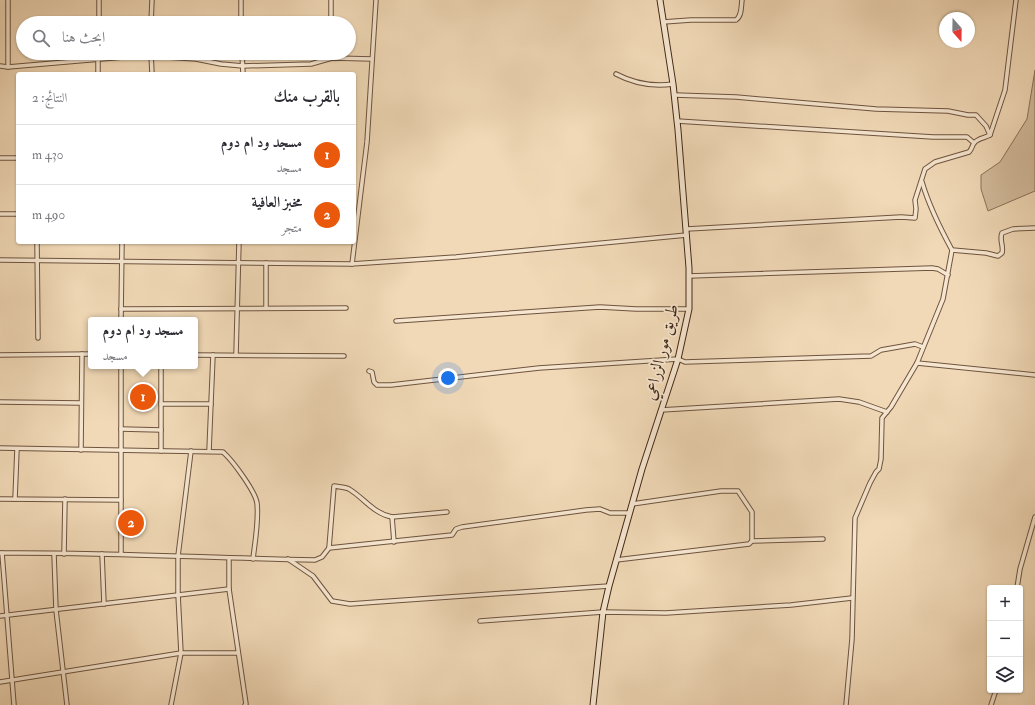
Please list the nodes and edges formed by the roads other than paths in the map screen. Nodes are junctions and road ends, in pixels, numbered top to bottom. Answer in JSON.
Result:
{"nodes":[{"id":1,"x":8,"y":0,"type":"edge"},
{"id":2,"x":99,"y":0,"type":"edge"},
{"id":3,"x":152,"y":0,"type":"edge"},
{"id":4,"x":241,"y":0,"type":"edge"},
{"id":5,"x":330,"y":0,"type":"edge"},
{"id":6,"x":376,"y":0,"type":"edge"},
{"id":7,"x":660,"y":0,"type":"edge"},
{"id":8,"x":742,"y":0,"type":"edge"},
{"id":9,"x":1016,"y":0,"type":"edge"},
{"id":10,"x":99,"y":16,"type":"edge"},
{"id":11,"x":151,"y":16,"type":"edge"},
{"id":12,"x":241,"y":16,"type":"edge"},
{"id":13,"x":331,"y":16,"type":"edge"},
{"id":14,"x":663,"y":22,"type":"junction"},
{"id":15,"x":356,"y":59,"type":"edge"},
{"id":16,"x":372,"y":59,"type":"junction"},
{"id":17,"x":87,"y":60,"type":"edge"},
{"id":18,"x":98,"y":60,"type":"edge"},
{"id":19,"x":151,"y":60,"type":"edge"},
{"id":20,"x":201,"y":60,"type":"edge"},
{"id":21,"x":243,"y":60,"type":"edge"},
{"id":22,"x":325,"y":60,"type":"edge"},
{"id":23,"x":0,"y":66,"type":"edge"},
{"id":24,"x":243,"y":66,"type":"junction"},
{"id":25,"x":8,"y":67,"type":"junction"},
{"id":26,"x":98,"y":72,"type":"edge"},
{"id":27,"x":152,"y":72,"type":"edge"},
{"id":28,"x":243,"y":72,"type":"edge"},
{"id":29,"x":616,"y":74,"type":"dead end"},
{"id":30,"x":673,"y":84,"type":"junction"},
{"id":31,"x":674,"y":95,"type":"junction"},
{"id":32,"x":677,"y":121,"type":"junction"},
{"id":33,"x":990,"y":135,"type":"junction"},
{"id":34,"x":974,"y":143,"type":"junction"},
{"id":35,"x":0,"y":158,"type":"edge"},
{"id":36,"x":16,"y":158,"type":"edge"},
{"id":37,"x":922,"y":182,"type":"junction"},
{"id":38,"x":0,"y":214,"type":"edge"},
{"id":39,"x":16,"y":214,"type":"edge"},
{"id":40,"x":1035,"y":228,"type":"edge"},
{"id":41,"x":356,"y":231,"type":"edge"},
{"id":42,"x":687,"y":232,"type":"junction"},
{"id":43,"x":37,"y":244,"type":"edge"},
{"id":44,"x":122,"y":244,"type":"edge"},
{"id":45,"x":239,"y":244,"type":"edge"},
{"id":46,"x":354,"y":244,"type":"edge"},
{"id":47,"x":952,"y":250,"type":"junction"},
{"id":48,"x":0,"y":260,"type":"edge"},
{"id":49,"x":36,"y":261,"type":"junction"},
{"id":50,"x":121,"y":262,"type":"junction"},
{"id":51,"x":239,"y":263,"type":"junction"},
{"id":52,"x":266,"y":263,"type":"junction"},
{"id":53,"x":352,"y":264,"type":"junction"},
{"id":54,"x":948,"y":275,"type":"junction"},
{"id":55,"x":689,"y":276,"type":"junction"},
{"id":56,"x":121,"y":308,"type":"junction"},
{"id":57,"x":238,"y":308,"type":"junction"},
{"id":58,"x":266,"y":308,"type":"junction"},
{"id":59,"x":346,"y":308,"type":"dead end"},
{"id":60,"x":689,"y":310,"type":"junction"},
{"id":61,"x":121,"y":317,"type":"edge"},
{"id":62,"x":396,"y":321,"type":"dead end"},
{"id":63,"x":38,"y":338,"type":"dead end"},
{"id":64,"x":923,"y":347,"type":"junction"},
{"id":65,"x":82,"y":354,"type":"junction"},
{"id":66,"x":88,"y":354,"type":"edge"},
{"id":67,"x":0,"y":355,"type":"edge"},
{"id":68,"x":198,"y":355,"type":"edge"},
{"id":69,"x":213,"y":355,"type":"junction"},
{"id":70,"x":236,"y":355,"type":"junction"},
{"id":71,"x":344,"y":356,"type":"dead end"},
{"id":72,"x":678,"y":359,"type":"junction"},
{"id":73,"x":917,"y":363,"type":"junction"},
{"id":74,"x":121,"y":369,"type":"edge"},
{"id":75,"x":161,"y":369,"type":"edge"},
{"id":76,"x":369,"y":371,"type":"dead end"},
{"id":77,"x":1035,"y":375,"type":"edge"},
{"id":78,"x":0,"y":402,"type":"edge"},
{"id":79,"x":81,"y":403,"type":"junction"},
{"id":80,"x":161,"y":404,"type":"junction"},
{"id":81,"x":211,"y":404,"type":"junction"},
{"id":82,"x":661,"y":410,"type":"junction"},
{"id":83,"x":886,"y":412,"type":"junction"},
{"id":84,"x":121,"y":429,"type":"junction"},
{"id":85,"x":161,"y":430,"type":"junction"},
{"id":86,"x":0,"y":448,"type":"edge"},
{"id":87,"x":17,"y":449,"type":"junction"},
{"id":88,"x":81,"y":450,"type":"junction"},
{"id":89,"x":121,"y":450,"type":"junction"},
{"id":90,"x":161,"y":451,"type":"junction"},
{"id":91,"x":191,"y":451,"type":"junction"},
{"id":92,"x":209,"y":451,"type":"junction"},
{"id":93,"x":0,"y":499,"type":"edge"},
{"id":94,"x":15,"y":499,"type":"junction"},
{"id":95,"x":65,"y":499,"type":"junction"},
{"id":96,"x":121,"y":500,"type":"junction"},
{"id":97,"x":632,"y":504,"type":"junction"},
{"id":98,"x":447,"y":512,"type":"dead end"},
{"id":99,"x":629,"y":513,"type":"junction"},
{"id":100,"x":392,"y":517,"type":"junction"},
{"id":101,"x":1035,"y":517,"type":"edge"},
{"id":102,"x":823,"y":539,"type":"dead end"},
{"id":103,"x":752,"y":541,"type":"junction"},
{"id":104,"x":394,"y":542,"type":"junction"},
{"id":105,"x":329,"y":548,"type":"junction"},
{"id":106,"x":1,"y":553,"type":"edge"},
{"id":107,"x":54,"y":554,"type":"junction"},
{"id":108,"x":64,"y":554,"type":"junction"},
{"id":109,"x":102,"y":554,"type":"junction"},
{"id":110,"x":121,"y":554,"type":"junction"},
{"id":111,"x":178,"y":556,"type":"junction"},
{"id":112,"x":229,"y":558,"type":"junction"},
{"id":113,"x":253,"y":559,"type":"junction"},
{"id":114,"x":288,"y":559,"type":"junction"},
{"id":115,"x":616,"y":560,"type":"junction"},
{"id":116,"x":1017,"y":585,"type":"edge"},
{"id":117,"x":609,"y":586,"type":"junction"},
{"id":118,"x":229,"y":589,"type":"junction"},
{"id":119,"x":178,"y":594,"type":"junction"},
{"id":120,"x":852,"y":598,"type":"junction"},
{"id":121,"x":104,"y":604,"type":"junction"},
{"id":122,"x":56,"y":610,"type":"junction"},
{"id":123,"x":604,"y":612,"type":"junction"},
{"id":124,"x":0,"y":616,"type":"edge"},
{"id":125,"x":7,"y":616,"type":"junction"},
{"id":126,"x":480,"y":621,"type":"dead end"},
{"id":127,"x":181,"y":653,"type":"junction"},
{"id":128,"x":238,"y":653,"type":"junction"},
{"id":129,"x":63,"y":673,"type":"junction"},
{"id":130,"x":12,"y":680,"type":"junction"},
{"id":131,"x":0,"y":682,"type":"edge"},
{"id":132,"x":995,"y":693,"type":"edge"},
{"id":133,"x":14,"y":705,"type":"edge"},
{"id":134,"x":66,"y":705,"type":"edge"},
{"id":135,"x":172,"y":705,"type":"edge"},
{"id":136,"x":246,"y":705,"type":"edge"},
{"id":137,"x":593,"y":705,"type":"edge"},
{"id":138,"x":846,"y":705,"type":"edge"},
{"id":139,"x":991,"y":705,"type":"edge"}],
"edges":[{"from":1,"to":25,"type":"street"},
{"from":2,"to":10,"type":"street"},
{"from":3,"to":11,"type":"street"},
{"from":4,"to":12,"type":"street"},
{"from":5,"to":13,"type":"street"},
{"from":6,"to":16,"type":"street"},
{"from":7,"to":14,"type":"street","name":"طريق مور الزراعي"},
{"from":8,"to":14,"type":"street"},
{"from":9,"to":33,"type":"street"},
{"from":14,"to":30,"type":"street","name":"طريق مور الزراعي"},
{"from":15,"to":16,"type":"street"},
{"from":16,"to":41,"type":"street"},
{"from":17,"to":25,"type":"street"},
{"from":18,"to":26,"type":"street"},
{"from":19,"to":27,"type":"street"},
{"from":20,"to":24,"type":"street"},
{"from":21,"to":24,"type":"street"},
{"from":22,"to":24,"type":"street"},
{"from":23,"to":25,"type":"street"},
{"from":24,"to":28,"type":"street"},
{"from":29,"to":30,"type":"street"},
{"from":30,"to":31,"type":"street","name":"طريق مور الزراعي"},
{"from":31,"to":32,"type":"street","name":"طريق مور الزراعي"},
{"from":31,"to":33,"type":"street"},
{"from":32,"to":34,"type":"street"},
{"from":32,"to":42,"type":"street","name":"طريق مور الزراعي"},
{"from":33,"to":34,"type":"street"},
{"from":34,"to":37,"type":"street"},
{"from":35,"to":36,"type":"street"},
{"from":37,"to":42,"type":"street"},
{"from":37,"to":47,"type":"street"},
{"from":38,"to":39,"type":"street"},
{"from":40,"to":47,"type":"street"},
{"from":42,"to":53,"type":"street"},
{"from":42,"to":55,"type":"street","name":"طريق مور الزراعي"},
{"from":43,"to":49,"type":"street"},
{"from":44,"to":50,"type":"street"},
{"from":45,"to":51,"type":"street"},
{"from":46,"to":53,"type":"street"},
{"from":47,"to":54,"type":"street"},
{"from":48,"to":49,"type":"street"},
{"from":49,"to":50,"type":"street"},
{"from":49,"to":63,"type":"street"},
{"from":50,"to":51,"type":"street"},
{"from":50,"to":56,"type":"street"},
{"from":51,"to":52,"type":"street"},
{"from":51,"to":57,"type":"street"},
{"from":52,"to":53,"type":"street"},
{"from":52,"to":58,"type":"street"},
{"from":54,"to":55,"type":"street"},
{"from":54,"to":64,"type":"street"},
{"from":55,"to":60,"type":"street","name":"طريق مور الزراعي"},
{"from":56,"to":57,"type":"street"},
{"from":56,"to":61,"type":"street"},
{"from":57,"to":58,"type":"street"},
{"from":57,"to":70,"type":"street"},
{"from":58,"to":59,"type":"street"},
{"from":60,"to":62,"type":"street"},
{"from":60,"to":72,"type":"street","name":"طريق مور الزراعي"},
{"from":64,"to":72,"type":"street"},
{"from":64,"to":73,"type":"street"},
{"from":65,"to":66,"type":"street"},
{"from":65,"to":67,"type":"street"},
{"from":65,"to":79,"type":"street"},
{"from":68,"to":69,"type":"street"},
{"from":69,"to":70,"type":"street"},
{"from":69,"to":81,"type":"street"},
{"from":70,"to":71,"type":"street"},
{"from":72,"to":76,"type":"street"},
{"from":72,"to":82,"type":"street","name":"طريق مور الزراعي"},
{"from":73,"to":77,"type":"street"},
{"from":73,"to":83,"type":"street"},
{"from":74,"to":84,"type":"street"},
{"from":75,"to":80,"type":"street"},
{"from":78,"to":79,"type":"street"},
{"from":79,"to":88,"type":"street"},
{"from":80,"to":81,"type":"street"},
{"from":80,"to":85,"type":"street"},
{"from":81,"to":92,"type":"street"},
{"from":82,"to":83,"type":"street"},
{"from":82,"to":97,"type":"street","name":"طريق مور الزراعي"},
{"from":83,"to":120,"type":"street"},
{"from":84,"to":85,"type":"street"},
{"from":84,"to":89,"type":"street"},
{"from":85,"to":90,"type":"street"},
{"from":86,"to":87,"type":"street"},
{"from":87,"to":88,"type":"street"},
{"from":87,"to":94,"type":"street"},
{"from":88,"to":89,"type":"street"},
{"from":89,"to":90,"type":"street"},
{"from":89,"to":96,"type":"street"},
{"from":90,"to":91,"type":"street"},
{"from":91,"to":92,"type":"street"},
{"from":91,"to":111,"type":"street"},
{"from":92,"to":113,"type":"street"},
{"from":93,"to":94,"type":"street"},
{"from":94,"to":95,"type":"street"},
{"from":95,"to":96,"type":"street"},
{"from":95,"to":108,"type":"street"},
{"from":96,"to":110,"type":"street"},
{"from":97,"to":99,"type":"street","name":"طريق مور الزراعي"},
{"from":97,"to":103,"type":"street"},
{"from":98,"to":100,"type":"street"},
{"from":99,"to":104,"type":"street"},
{"from":99,"to":115,"type":"street","name":"طريق مور الزراعي"},
{"from":100,"to":104,"type":"street"},
{"from":100,"to":105,"type":"street"},
{"from":101,"to":116,"type":"street"},
{"from":102,"to":103,"type":"street"},
{"from":103,"to":115,"type":"street"},
{"from":104,"to":105,"type":"street"},
{"from":105,"to":114,"type":"street"},
{"from":106,"to":107,"type":"street"},
{"from":106,"to":125,"type":"street"},
{"from":107,"to":108,"type":"street"},
{"from":107,"to":122,"type":"street"},
{"from":108,"to":109,"type":"street"},
{"from":109,"to":110,"type":"street"},
{"from":109,"to":121,"type":"street"},
{"from":110,"to":111,"type":"street"},
{"from":111,"to":112,"type":"street"},
{"from":111,"to":119,"type":"street"},
{"from":112,"to":113,"type":"street"},
{"from":112,"to":118,"type":"street"},
{"from":113,"to":114,"type":"street"},
{"from":114,"to":117,"type":"street"},
{"from":115,"to":117,"type":"street","name":"طريق مور الزراعي"},
{"from":117,"to":123,"type":"street","name":"طريق مور الزراعي"},
{"from":118,"to":119,"type":"street"},
{"from":118,"to":128,"type":"street"},
{"from":119,"to":121,"type":"street"},
{"from":119,"to":127,"type":"street"},
{"from":120,"to":123,"type":"street"},
{"from":120,"to":138,"type":"street"},
{"from":121,"to":122,"type":"street"},
{"from":122,"to":125,"type":"street"},
{"from":122,"to":129,"type":"street"},
{"from":123,"to":126,"type":"street"},
{"from":123,"to":137,"type":"street","name":"طريق مور الزراعي"},
{"from":124,"to":125,"type":"street"},
{"from":125,"to":130,"type":"street"},
{"from":127,"to":128,"type":"street"},
{"from":127,"to":129,"type":"street"},
{"from":127,"to":135,"type":"street"},
{"from":128,"to":136,"type":"street"},
{"from":129,"to":130,"type":"street"},
{"from":129,"to":134,"type":"street"},
{"from":130,"to":131,"type":"street"},
{"from":130,"to":133,"type":"street"},
{"from":132,"to":139,"type":"street"}]}
